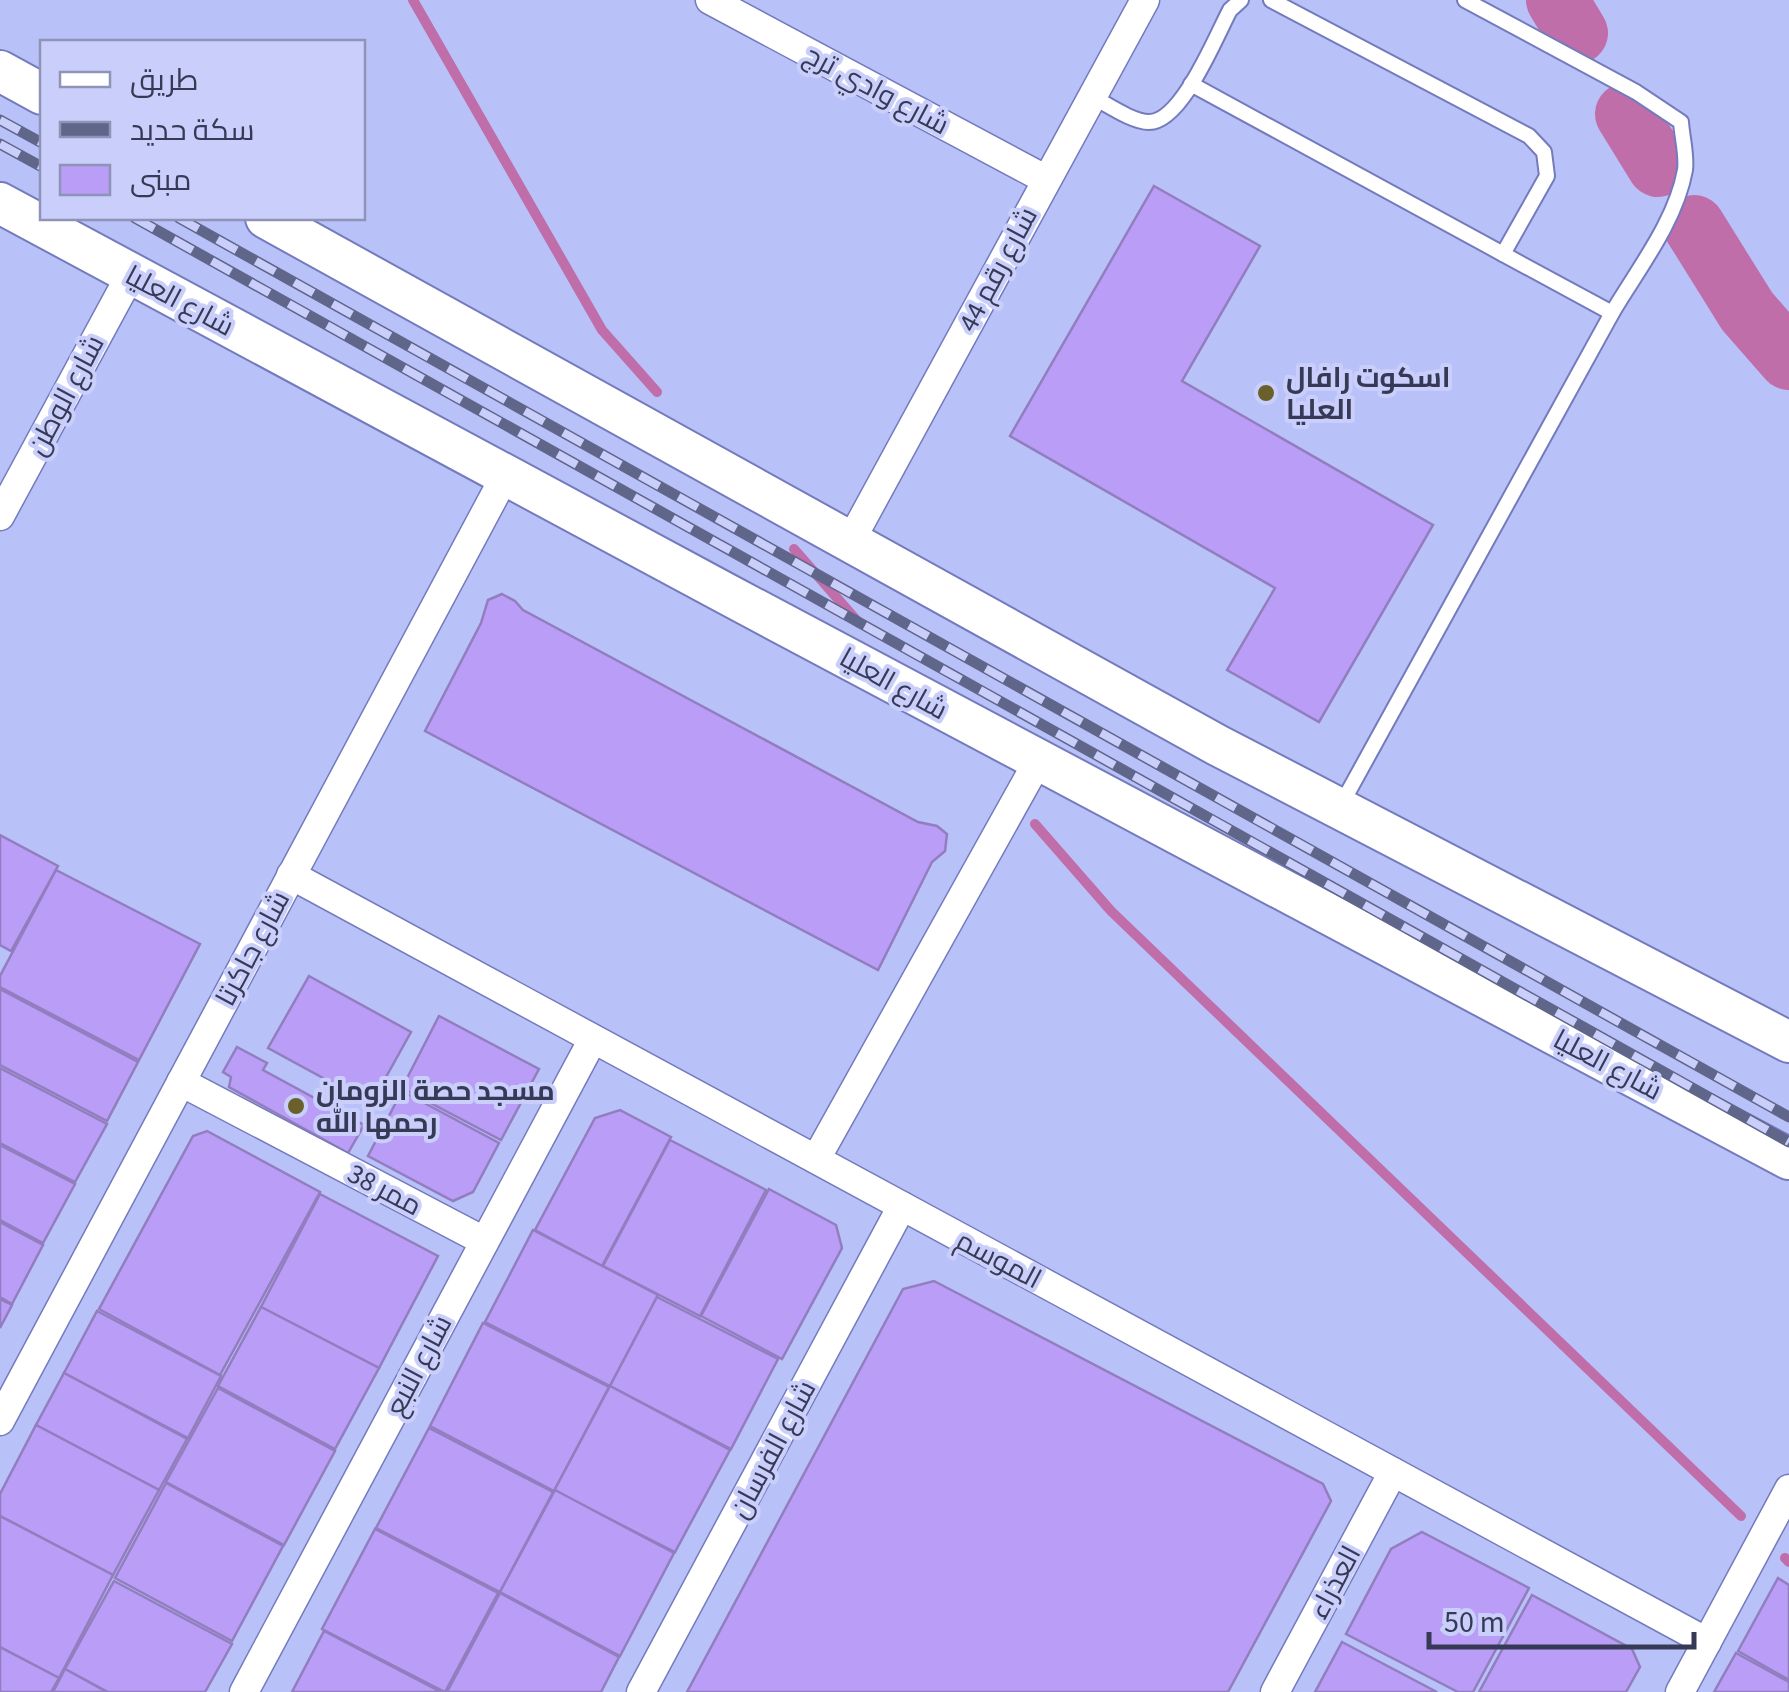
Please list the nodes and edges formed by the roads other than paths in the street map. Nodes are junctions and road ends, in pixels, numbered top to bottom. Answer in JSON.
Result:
{"nodes":[{"id":1,"x":710,"y":0,"type":"edge"},
{"id":2,"x":1145,"y":0,"type":"edge"},
{"id":3,"x":1241,"y":0,"type":"edge"},
{"id":4,"x":1271,"y":0,"type":"edge"},
{"id":5,"x":1465,"y":0,"type":"edge"},
{"id":6,"x":0,"y":71,"type":"edge"},
{"id":7,"x":1191,"y":84,"type":"junction"},
{"id":8,"x":40,"y":93,"type":"edge"},
{"id":9,"x":1091,"y":96,"type":"junction"},
{"id":10,"x":1045,"y":179,"type":"junction"},
{"id":11,"x":0,"y":204,"type":"edge"},
{"id":12,"x":270,"y":220,"type":"edge"},
{"id":13,"x":1504,"y":254,"type":"junction"},
{"id":14,"x":131,"y":274,"type":"junction"},
{"id":15,"x":1612,"y":313,"type":"junction"},
{"id":16,"x":505,"y":476,"type":"junction"},
{"id":17,"x":0,"y":516,"type":"edge"},
{"id":18,"x":851,"y":540,"type":"junction"},
{"id":19,"x":1037,"y":763,"type":"junction"},
{"id":20,"x":1340,"y":808,"type":"junction"},
{"id":21,"x":292,"y":876,"type":"junction"},
{"id":22,"x":593,"y":1039,"type":"junction"},
{"id":23,"x":1789,"y":1042,"type":"edge"},
{"id":24,"x":181,"y":1082,"type":"junction"},
{"id":25,"x":1789,"y":1159,"type":"edge"},
{"id":26,"x":816,"y":1160,"type":"junction"},
{"id":27,"x":902,"y":1206,"type":"junction"},
{"id":28,"x":484,"y":1241,"type":"junction"},
{"id":29,"x":0,"y":1422,"type":"edge"},
{"id":30,"x":1392,"y":1472,"type":"junction"},
{"id":31,"x":1789,"y":1489,"type":"edge"},
{"id":32,"x":1706,"y":1642,"type":"junction"},
{"id":33,"x":244,"y":1692,"type":"edge"},
{"id":34,"x":641,"y":1692,"type":"edge"},
{"id":35,"x":1274,"y":1692,"type":"edge"},
{"id":36,"x":1680,"y":1692,"type":"edge"}],
"edges":[{"from":1,"to":10,"type":"street","name":"شارع وادي ترج"},
{"from":2,"to":9,"type":"street","name":"شارع رقم 44"},
{"from":3,"to":7,"type":"lane"},
{"from":4,"to":13,"type":"lane"},
{"from":5,"to":15,"type":"lane"},
{"from":6,"to":8,"type":"main road"},
{"from":7,"to":9,"type":"lane"},
{"from":7,"to":13,"type":"lane"},
{"from":9,"to":10,"type":"street","name":"شارع رقم 44"},
{"from":10,"to":18,"type":"street","name":"شارع رقم 44"},
{"from":11,"to":14,"type":"main road","name":"شارع العليا"},
{"from":12,"to":18,"type":"main road"},
{"from":13,"to":15,"type":"lane"},
{"from":14,"to":16,"type":"main road","name":"شارع العليا"},
{"from":14,"to":17,"type":"street","name":"شارع الوطن"},
{"from":15,"to":20,"type":"lane"},
{"from":16,"to":19,"type":"main road","name":"شارع العليا"},
{"from":16,"to":21,"type":"street","name":"شارع جاكرتا"},
{"from":18,"to":20,"type":"main road"},
{"from":19,"to":25,"type":"main road","name":"شارع العليا"},
{"from":19,"to":26,"type":"street"},
{"from":20,"to":23,"type":"main road"},
{"from":21,"to":22,"type":"street","name":"الموسم"},
{"from":21,"to":24,"type":"street","name":"شارع جاكرتا"},
{"from":22,"to":26,"type":"street","name":"الموسم"},
{"from":22,"to":28,"type":"street","name":"شارع النبع"},
{"from":24,"to":28,"type":"street","name":"ممر 38"},
{"from":24,"to":29,"type":"street","name":"شارع جاكرتا"},
{"from":26,"to":27,"type":"street","name":"الموسم"},
{"from":27,"to":30,"type":"street","name":"الموسم"},
{"from":27,"to":34,"type":"street","name":"شارع الفرسان"},
{"from":28,"to":33,"type":"street","name":"شارع النبع"},
{"from":30,"to":32,"type":"street","name":"الموسم"},
{"from":30,"to":35,"type":"street","name":"العذراء"},
{"from":31,"to":32,"type":"street"},
{"from":32,"to":36,"type":"street"}]}
